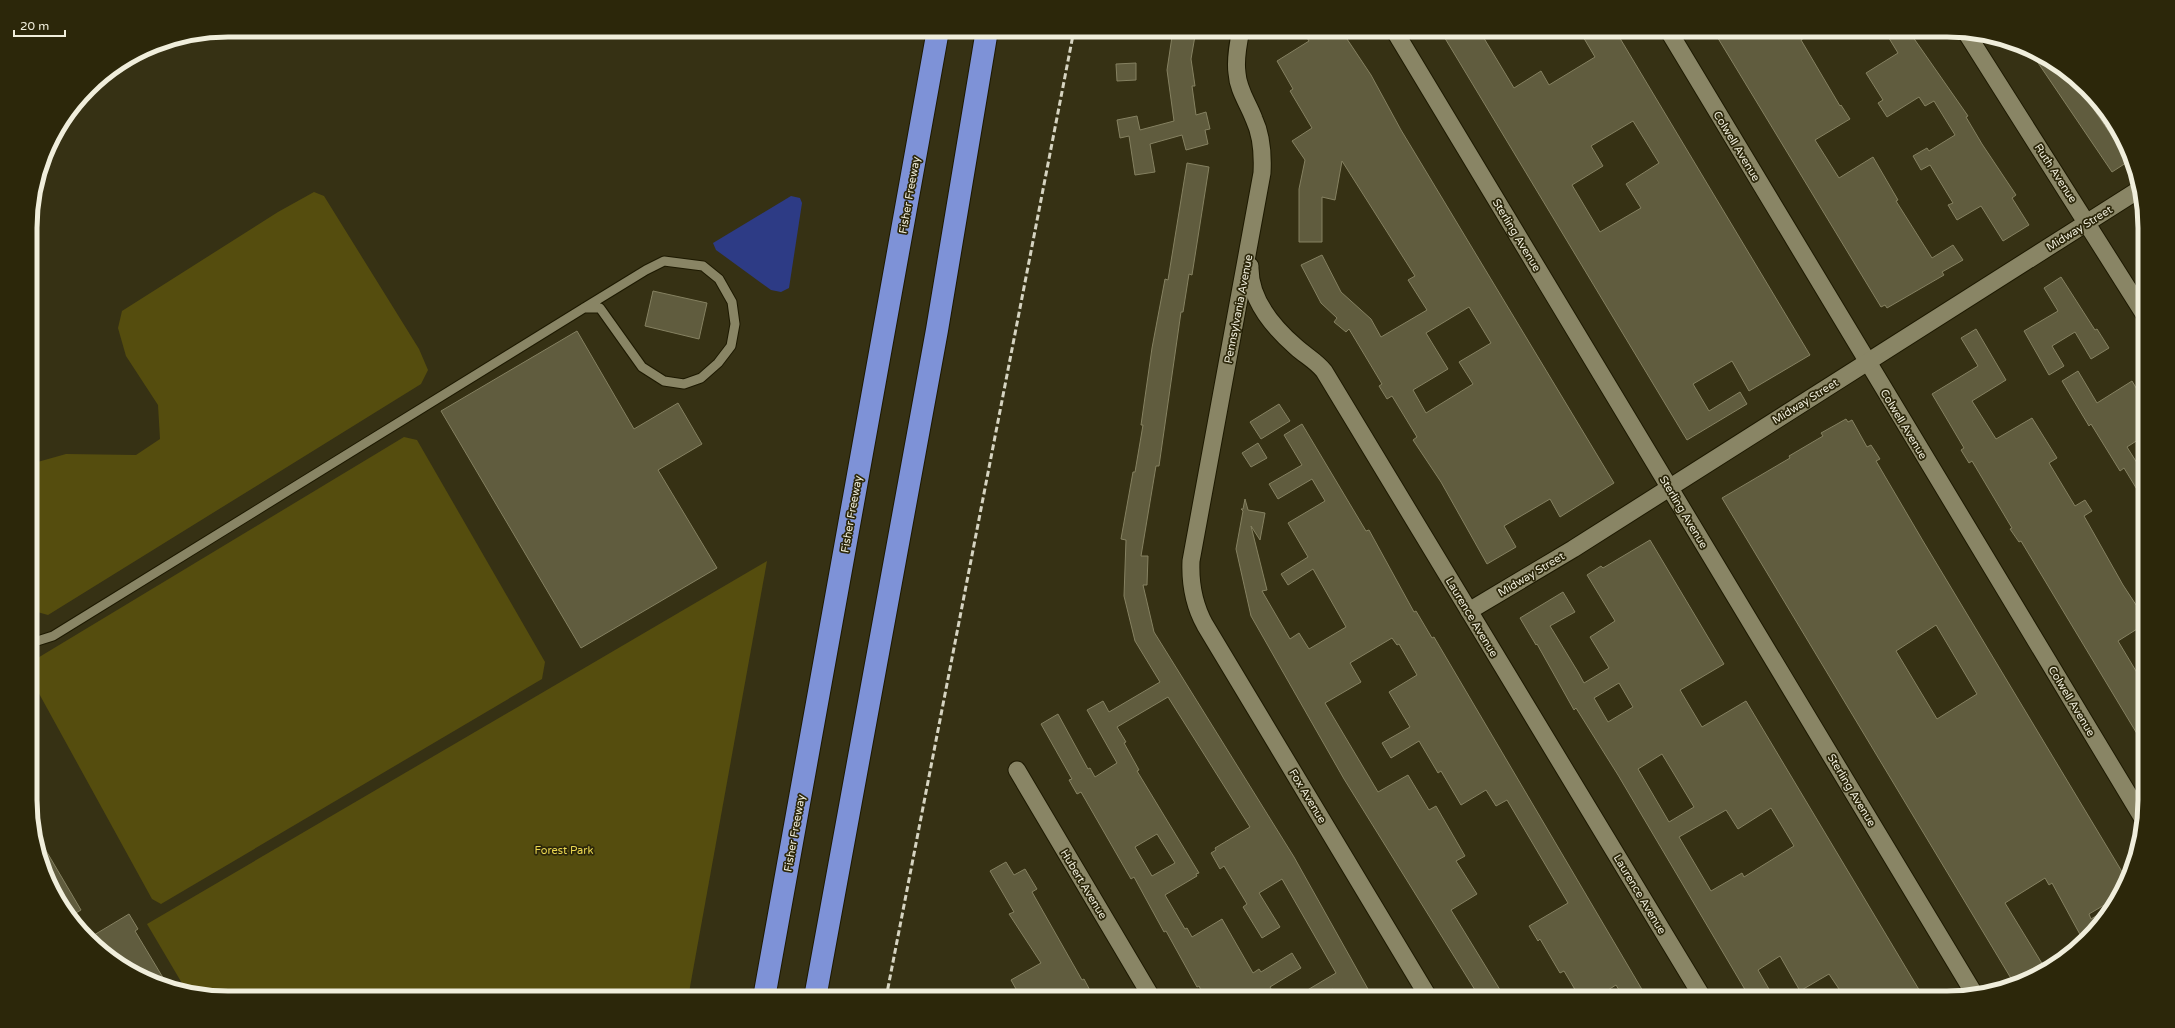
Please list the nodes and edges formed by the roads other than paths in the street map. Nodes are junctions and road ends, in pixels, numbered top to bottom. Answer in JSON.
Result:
{"nodes":[{"id":1,"x":937,"y":37,"type":"edge"},
{"id":2,"x":987,"y":37,"type":"edge"},
{"id":3,"x":1240,"y":37,"type":"edge"},
{"id":4,"x":1398,"y":37,"type":"edge"},
{"id":5,"x":1672,"y":37,"type":"edge"},
{"id":6,"x":1971,"y":39,"type":"edge"},
{"id":7,"x":2134,"y":193,"type":"edge"},
{"id":8,"x":2087,"y":222,"type":"junction"},
{"id":9,"x":1251,"y":241,"type":"junction"},
{"id":10,"x":2138,"y":304,"type":"edge"},
{"id":11,"x":584,"y":308,"type":"junction"},
{"id":12,"x":1867,"y":362,"type":"junction"},
{"id":13,"x":1669,"y":488,"type":"junction"},
{"id":14,"x":1192,"y":591,"type":"joint"},
{"id":15,"x":1469,"y":611,"type":"junction"},
{"id":16,"x":37,"y":641,"type":"edge"},
{"id":17,"x":1017,"y":770,"type":"dead end"},
{"id":18,"x":2138,"y":810,"type":"edge"},
{"id":19,"x":1971,"y":989,"type":"edge"},
{"id":20,"x":765,"y":991,"type":"edge"},
{"id":21,"x":816,"y":991,"type":"edge"},
{"id":22,"x":1148,"y":991,"type":"edge"},
{"id":23,"x":1425,"y":991,"type":"edge"},
{"id":24,"x":1699,"y":991,"type":"edge"}],
"edges":[{"from":1,"to":20,"type":"highway","name":"Fisher Freeway"},
{"from":2,"to":21,"type":"highway"},
{"from":3,"to":9,"type":"street","name":"Pennsylvania Avenue"},
{"from":4,"to":13,"type":"street","name":"Sterling Avenue"},
{"from":5,"to":12,"type":"street","name":"Colwell Avenue"},
{"from":6,"to":8,"type":"street","name":"Ruth Avenue"},
{"from":7,"to":8,"type":"street","name":"Midway Street"},
{"from":8,"to":10,"type":"street","name":"Ruth Avenue"},
{"from":8,"to":12,"type":"street","name":"Midway Street"},
{"from":9,"to":14,"type":"street","name":"Pennsylvania Avenue"},
{"from":9,"to":15,"type":"street","name":"Laurence Avenue"},
{"from":11,"to":11,"type":"lane"},
{"from":11,"to":16,"type":"lane"},
{"from":12,"to":13,"type":"street","name":"Midway Street"},
{"from":12,"to":18,"type":"street","name":"Colwell Avenue"},
{"from":13,"to":15,"type":"street","name":"Midway Street"},
{"from":13,"to":19,"type":"street","name":"Sterling Avenue"},
{"from":14,"to":23,"type":"street","name":"Fox Avenue"},
{"from":15,"to":24,"type":"street","name":"Laurence Avenue"},
{"from":17,"to":22,"type":"street","name":"Hubert Avenue"}]}
